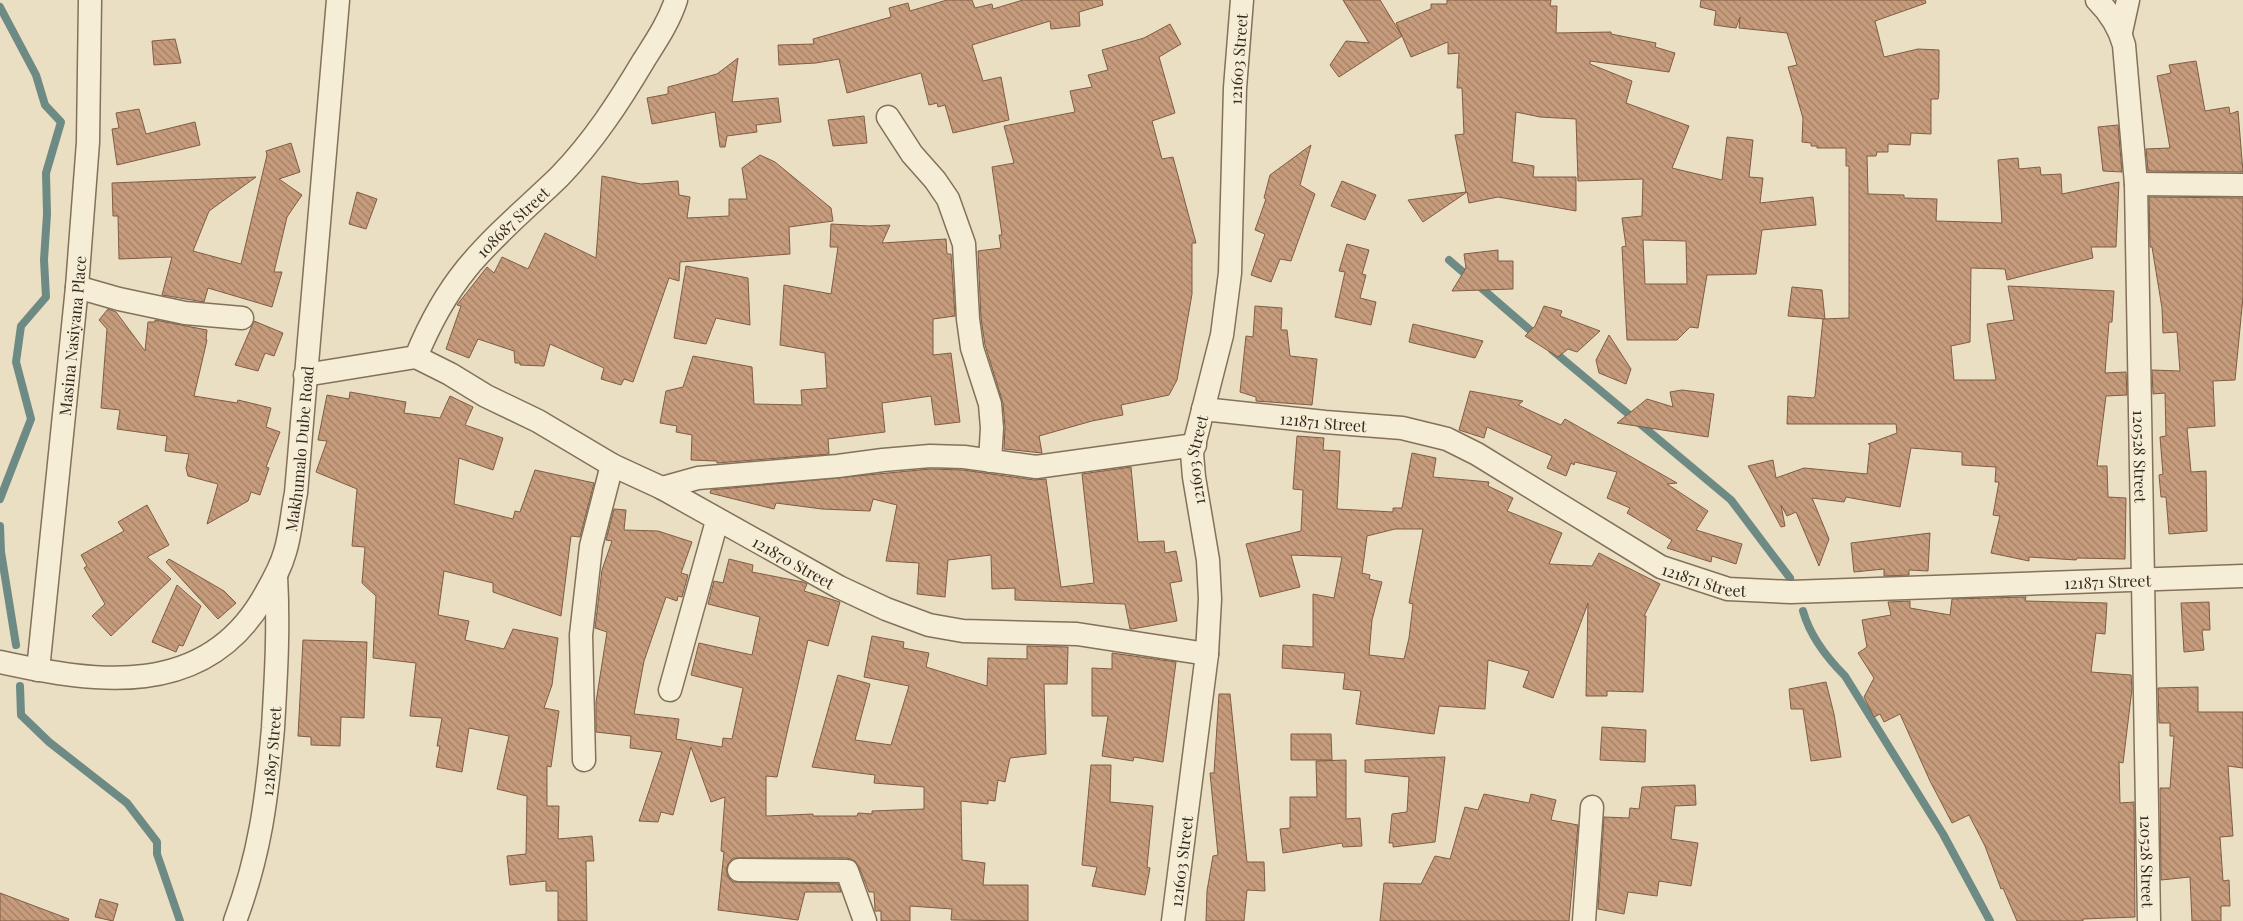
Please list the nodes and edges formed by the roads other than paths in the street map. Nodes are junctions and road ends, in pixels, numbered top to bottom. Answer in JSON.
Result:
{"nodes":[{"id":1,"x":90,"y":0,"type":"edge"},
{"id":2,"x":338,"y":0,"type":"edge"},
{"id":3,"x":676,"y":0,"type":"edge"},
{"id":4,"x":1242,"y":0,"type":"edge"},
{"id":5,"x":2097,"y":0,"type":"edge"},
{"id":6,"x":2128,"y":0,"type":"edge"},
{"id":7,"x":2121,"y":32,"type":"junction"},
{"id":8,"x":888,"y":117,"type":"dead end"},
{"id":9,"x":2136,"y":184,"type":"junction"},
{"id":10,"x":2243,"y":185,"type":"edge"},
{"id":11,"x":77,"y":287,"type":"junction"},
{"id":12,"x":242,"y":318,"type":"dead end"},
{"id":13,"x":416,"y":357,"type":"junction"},
{"id":14,"x":305,"y":375,"type":"junction"},
{"id":15,"x":1203,"y":408,"type":"junction"},
{"id":16,"x":1195,"y":445,"type":"junction"},
{"id":17,"x":990,"y":462,"type":"junction"},
{"id":18,"x":612,"y":465,"type":"junction"},
{"id":19,"x":662,"y":488,"type":"junction"},
{"id":20,"x":717,"y":521,"type":"junction"},
{"id":21,"x":276,"y":576,"type":"junction"},
{"id":22,"x":2243,"y":576,"type":"edge"},
{"id":23,"x":2144,"y":580,"type":"junction"},
{"id":24,"x":1207,"y":654,"type":"junction"},
{"id":25,"x":0,"y":662,"type":"edge"},
{"id":26,"x":38,"y":670,"type":"junction"},
{"id":27,"x":670,"y":690,"type":"dead end"},
{"id":28,"x":584,"y":760,"type":"dead end"},
{"id":29,"x":1592,"y":807,"type":"dead end"},
{"id":30,"x":739,"y":870,"type":"dead end"},
{"id":31,"x":234,"y":921,"type":"edge"},
{"id":32,"x":865,"y":921,"type":"edge"},
{"id":33,"x":1174,"y":921,"type":"edge"},
{"id":34,"x":1584,"y":921,"type":"edge"},
{"id":35,"x":2149,"y":921,"type":"edge"}],
"edges":[{"from":1,"to":11,"type":"street","name":"Masina Nasiyana Place"},
{"from":2,"to":14,"type":"street","name":"Makhumalo Dube Road"},
{"from":3,"to":13,"type":"street","name":"108687 Street"},
{"from":4,"to":15,"type":"street","name":"121603 Street"},
{"from":5,"to":7,"type":"street","name":"120528 Street"},
{"from":6,"to":7,"type":"street"},
{"from":7,"to":9,"type":"street","name":"120528 Street"},
{"from":8,"to":17,"type":"street"},
{"from":9,"to":10,"type":"street"},
{"from":9,"to":23,"type":"street","name":"120528 Street"},
{"from":11,"to":12,"type":"street"},
{"from":11,"to":26,"type":"street","name":"Masina Nasiyana Place"},
{"from":13,"to":14,"type":"street"},
{"from":13,"to":18,"type":"street","name":"121870 Street"},
{"from":14,"to":21,"type":"street","name":"Makhumalo Dube Road"},
{"from":15,"to":16,"type":"street","name":"121603 Street"},
{"from":15,"to":23,"type":"street","name":"121871 Street"},
{"from":16,"to":17,"type":"street"},
{"from":16,"to":24,"type":"street","name":"121603 Street"},
{"from":17,"to":19,"type":"street"},
{"from":18,"to":19,"type":"street","name":"121870 Street"},
{"from":18,"to":28,"type":"street"},
{"from":19,"to":20,"type":"street","name":"121870 Street"},
{"from":20,"to":24,"type":"street","name":"121870 Street"},
{"from":20,"to":27,"type":"street"},
{"from":21,"to":26,"type":"street","name":"Makhumalo Dube Road"},
{"from":21,"to":31,"type":"street","name":"121897 Street"},
{"from":22,"to":23,"type":"street","name":"121871 Street"},
{"from":23,"to":35,"type":"street","name":"120528 Street"},
{"from":24,"to":33,"type":"street","name":"121603 Street"},
{"from":25,"to":26,"type":"street","name":"Makhumalo Dube Road"},
{"from":29,"to":34,"type":"street"},
{"from":30,"to":32,"type":"street"}]}
